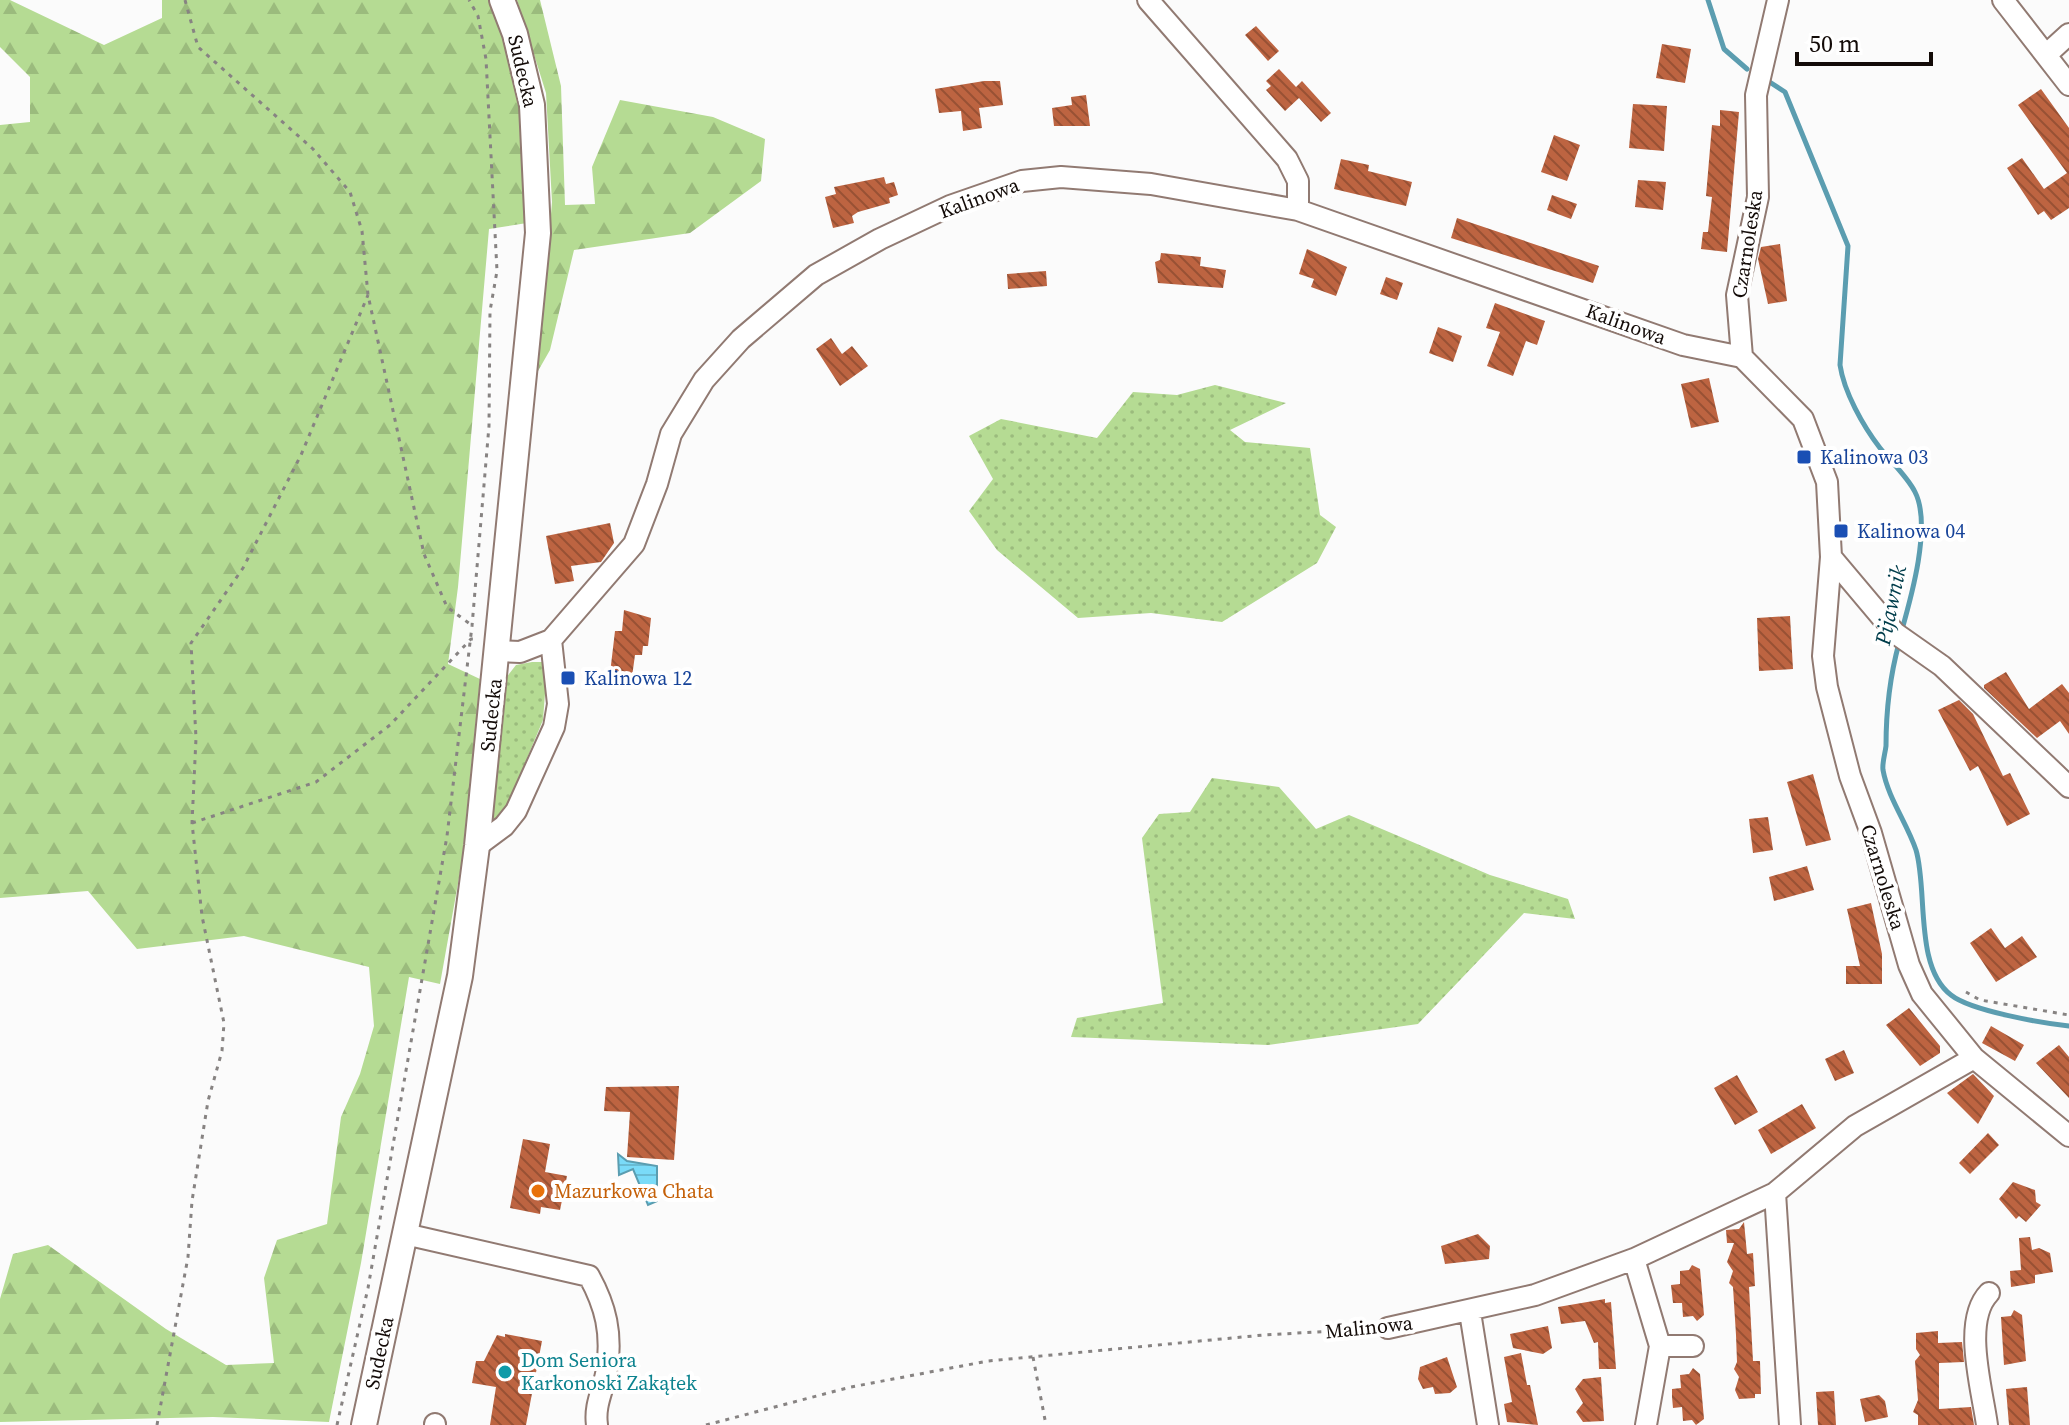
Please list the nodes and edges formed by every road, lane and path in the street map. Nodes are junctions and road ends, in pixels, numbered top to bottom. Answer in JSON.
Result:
{"nodes":[{"id":1,"x":185,"y":0,"type":"edge"},
{"id":2,"x":469,"y":0,"type":"edge"},
{"id":3,"x":502,"y":0,"type":"edge"},
{"id":4,"x":1148,"y":0,"type":"edge"},
{"id":5,"x":1778,"y":0,"type":"edge"},
{"id":6,"x":2003,"y":0,"type":"edge"},
{"id":7,"x":2069,"y":34,"type":"edge"},
{"id":8,"x":2047,"y":54,"type":"junction"},
{"id":9,"x":2069,"y":85,"type":"edge"},
{"id":10,"x":1298,"y":210,"type":"junction"},
{"id":11,"x":368,"y":295,"type":"junction"},
{"id":12,"x":1742,"y":357,"type":"junction"},
{"id":13,"x":1831,"y":557,"type":"junction"},
{"id":14,"x":472,"y":626,"type":"junction"},
{"id":15,"x":471,"y":639,"type":"junction"},
{"id":16,"x":551,"y":640,"type":"junction"},
{"id":17,"x":497,"y":651,"type":"junction"},
{"id":18,"x":2069,"y":787,"type":"edge"},
{"id":19,"x":192,"y":823,"type":"junction"},
{"id":20,"x":477,"y":846,"type":"junction"},
{"id":21,"x":1966,"y":992,"type":"dead end"},
{"id":22,"x":2069,"y":1015,"type":"edge"},
{"id":23,"x":1974,"y":1058,"type":"junction"},
{"id":24,"x":2069,"y":1136,"type":"edge"},
{"id":25,"x":1775,"y":1193,"type":"junction"},
{"id":26,"x":405,"y":1234,"type":"junction"},
{"id":27,"x":1634,"y":1259,"type":"junction"},
{"id":28,"x":1989,"y":1293,"type":"dead end"},
{"id":29,"x":1470,"y":1312,"type":"junction"},
{"id":30,"x":1388,"y":1328,"type":"joint"},
{"id":31,"x":1660,"y":1346,"type":"junction"},
{"id":32,"x":1693,"y":1346,"type":"dead end"},
{"id":33,"x":1033,"y":1357,"type":"junction"},
{"id":34,"x":157,"y":1425,"type":"edge"},
{"id":35,"x":337,"y":1425,"type":"edge"},
{"id":36,"x":364,"y":1425,"type":"edge"},
{"id":37,"x":597,"y":1425,"type":"edge"},
{"id":38,"x":706,"y":1425,"type":"edge"},
{"id":39,"x":1046,"y":1425,"type":"edge"},
{"id":40,"x":1488,"y":1425,"type":"edge"},
{"id":41,"x":1646,"y":1425,"type":"edge"},
{"id":42,"x":1790,"y":1425,"type":"edge"},
{"id":43,"x":1987,"y":1425,"type":"edge"}],
"edges":[{"from":1,"to":11,"type":"path"},
{"from":2,"to":14,"type":"path"},
{"from":3,"to":17,"type":"main road","name":"Sudecka"},
{"from":4,"to":10,"type":"street"},
{"from":5,"to":12,"type":"street","name":"Czarnoleska"},
{"from":6,"to":8,"type":"street"},
{"from":7,"to":8,"type":"street"},
{"from":8,"to":9,"type":"street"},
{"from":10,"to":12,"type":"street","name":"Kalinowa"},
{"from":10,"to":16,"type":"street","name":"Kalinowa"},
{"from":11,"to":14,"type":"path"},
{"from":11,"to":19,"type":"path"},
{"from":12,"to":13,"type":"street","name":"Czarnoleska"},
{"from":13,"to":18,"type":"street"},
{"from":13,"to":23,"type":"street","name":"Czarnoleska"},
{"from":14,"to":15,"type":"path"},
{"from":15,"to":19,"type":"path"},
{"from":15,"to":35,"type":"path"},
{"from":16,"to":17,"type":"street"},
{"from":16,"to":20,"type":"street"},
{"from":17,"to":20,"type":"main road","name":"Sudecka"},
{"from":19,"to":34,"type":"path"},
{"from":20,"to":26,"type":"main road","name":"Sudecka"},
{"from":21,"to":22,"type":"path"},
{"from":23,"to":24,"type":"street","name":"Czarnoleska"},
{"from":23,"to":25,"type":"street","name":"Malinowa"},
{"from":25,"to":27,"type":"street","name":"Malinowa"},
{"from":25,"to":42,"type":"street"},
{"from":26,"to":36,"type":"main road","name":"Sudecka"},
{"from":26,"to":37,"type":"street"},
{"from":27,"to":29,"type":"street","name":"Malinowa"},
{"from":27,"to":31,"type":"street"},
{"from":28,"to":43,"type":"street"},
{"from":29,"to":30,"type":"street","name":"Malinowa"},
{"from":29,"to":40,"type":"street"},
{"from":30,"to":33,"type":"path","name":"Malinowa"},
{"from":31,"to":32,"type":"street"},
{"from":31,"to":41,"type":"street"},
{"from":33,"to":38,"type":"path","name":"Malinowa"},
{"from":33,"to":39,"type":"path"}]}
